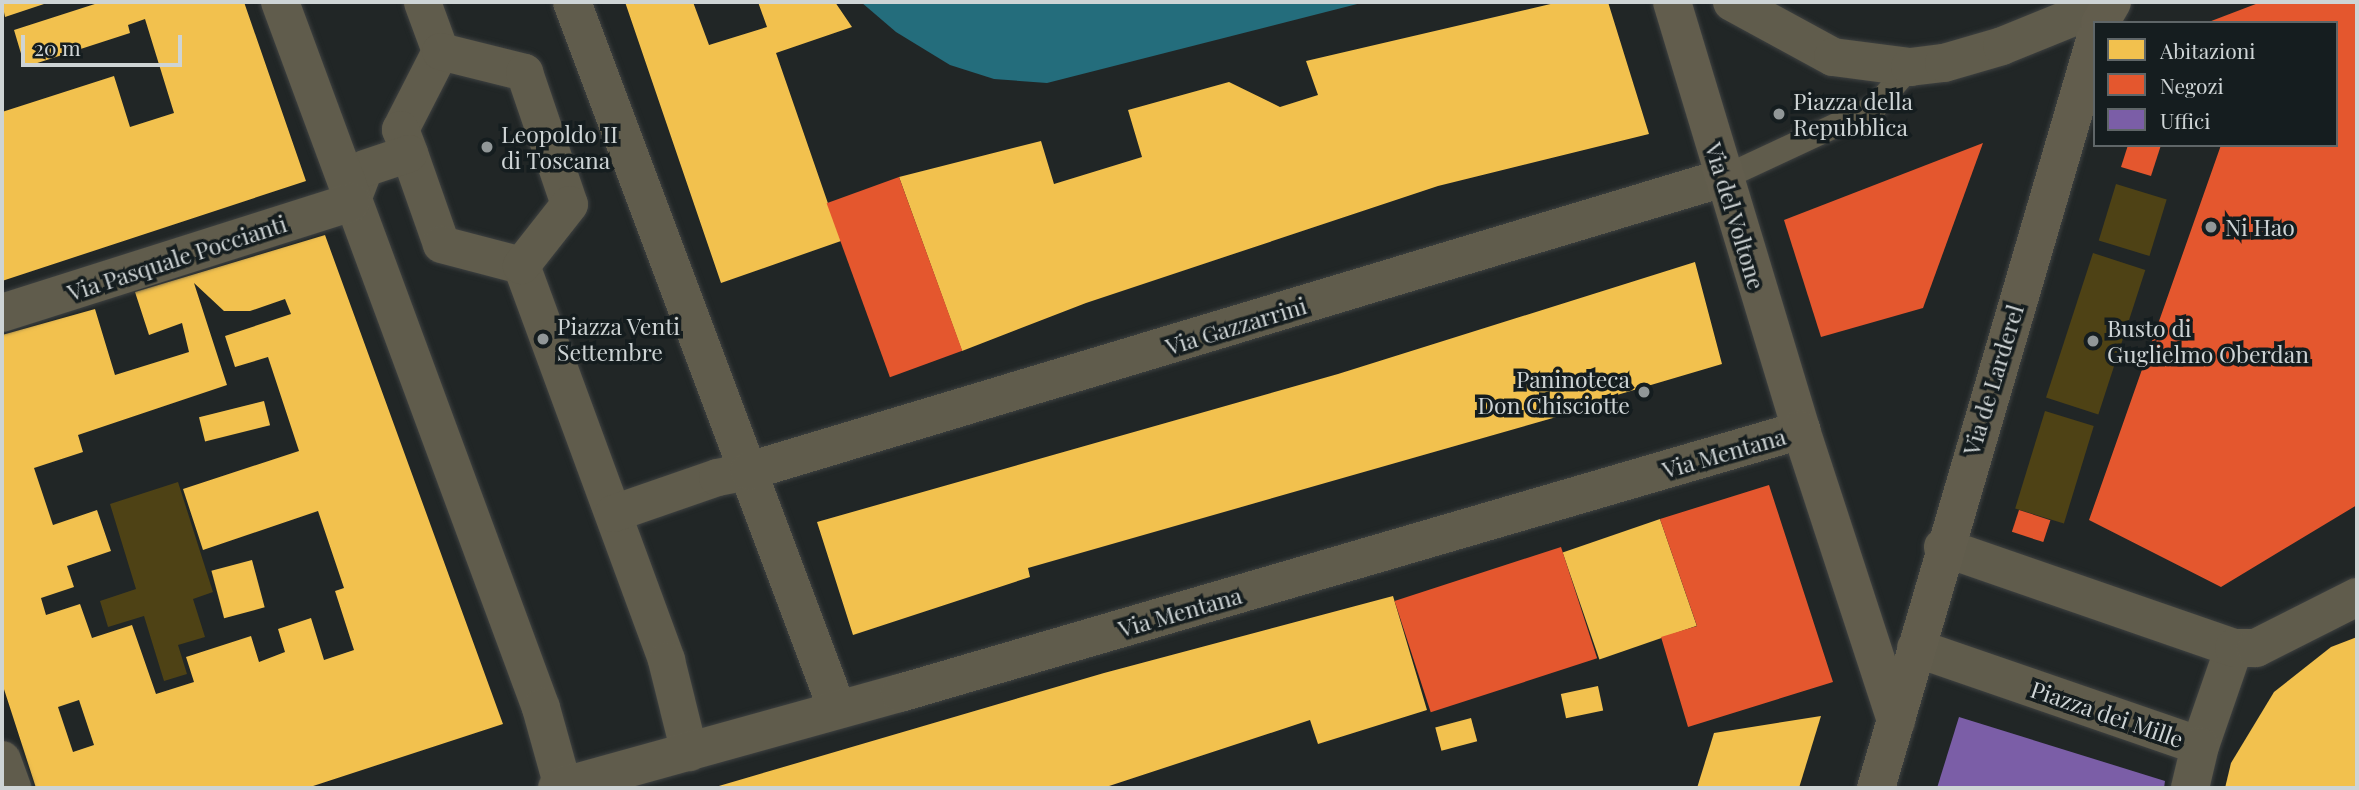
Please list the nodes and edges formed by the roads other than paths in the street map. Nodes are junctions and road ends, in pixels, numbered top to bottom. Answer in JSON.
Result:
{"nodes":[{"id":1,"x":280,"y":2,"type":"edge"},
{"id":2,"x":422,"y":2,"type":"edge"},
{"id":3,"x":572,"y":2,"type":"edge"},
{"id":4,"x":1671,"y":2,"type":"edge"},
{"id":5,"x":1732,"y":2,"type":"edge"},
{"id":6,"x":2107,"y":9,"type":"edge"},
{"id":7,"x":2093,"y":47,"type":"edge"},
{"id":8,"x":439,"y":51,"type":"junction"},
{"id":9,"x":1910,"y":67,"type":"junction"},
{"id":10,"x":409,"y":153,"type":"junction"},
{"id":11,"x":1723,"y":178,"type":"junction"},
{"id":12,"x":351,"y":202,"type":"junction"},
{"id":13,"x":521,"y":265,"type":"junction"},
{"id":14,"x":2,"y":313,"type":"edge"},
{"id":15,"x":1801,"y":430,"type":"junction"},
{"id":16,"x":749,"y":471,"type":"junction"},
{"id":17,"x":612,"y":513,"type":"junction"},
{"id":18,"x":1943,"y":547,"type":"junction"},
{"id":19,"x":2357,"y":597,"type":"edge"},
{"id":20,"x":1916,"y":648,"type":"junction"},
{"id":21,"x":2234,"y":648,"type":"junction"},
{"id":22,"x":837,"y":709,"type":"junction"},
{"id":23,"x":1895,"y":721,"type":"junction"},
{"id":24,"x":2200,"y":746,"type":"junction"},
{"id":25,"x":689,"y":752,"type":"junction"},
{"id":26,"x":2,"y":760,"type":"edge"},
{"id":27,"x":560,"y":787,"type":"edge"},
{"id":28,"x":12,"y":788,"type":"edge"},
{"id":29,"x":1876,"y":788,"type":"edge"},
{"id":30,"x":2190,"y":788,"type":"edge"}],
"edges":[{"from":1,"to":12,"type":"street"},
{"from":2,"to":8,"type":"street"},
{"from":3,"to":16,"type":"street"},
{"from":4,"to":11,"type":"main road","name":"Via del Voltone"},
{"from":5,"to":9,"type":"street"},
{"from":6,"to":9,"type":"street"},
{"from":7,"to":18,"type":"main road","name":"Via de Larderel"},
{"from":8,"to":10,"type":"street"},
{"from":8,"to":13,"type":"street"},
{"from":9,"to":11,"type":"lane"},
{"from":10,"to":12,"type":"street"},
{"from":10,"to":13,"type":"street"},
{"from":11,"to":15,"type":"main road","name":"Via del Voltone"},
{"from":11,"to":16,"type":"street","name":"Via Gazzarrini"},
{"from":12,"to":14,"type":"street","name":"Via Pasquale Poccianti"},
{"from":12,"to":27,"type":"street"},
{"from":13,"to":17,"type":"street"},
{"from":15,"to":22,"type":"street","name":"Via Mentana"},
{"from":15,"to":23,"type":"main road"},
{"from":16,"to":17,"type":"street"},
{"from":16,"to":22,"type":"street"},
{"from":17,"to":25,"type":"street"},
{"from":18,"to":20,"type":"main road","name":"Via de Larderel"},
{"from":18,"to":21,"type":"street"},
{"from":19,"to":21,"type":"street"},
{"from":20,"to":23,"type":"main road","name":"Via de Larderel"},
{"from":20,"to":24,"type":"street","name":"Piazza dei Mille"},
{"from":21,"to":24,"type":"street","name":"Piazza dei Mille"},
{"from":22,"to":25,"type":"street","name":"Via Mentana"},
{"from":23,"to":29,"type":"main road","name":"Via de Larderel"},
{"from":24,"to":30,"type":"street"},
{"from":25,"to":27,"type":"street","name":"Via Mentana"},
{"from":26,"to":28,"type":"street"}]}
